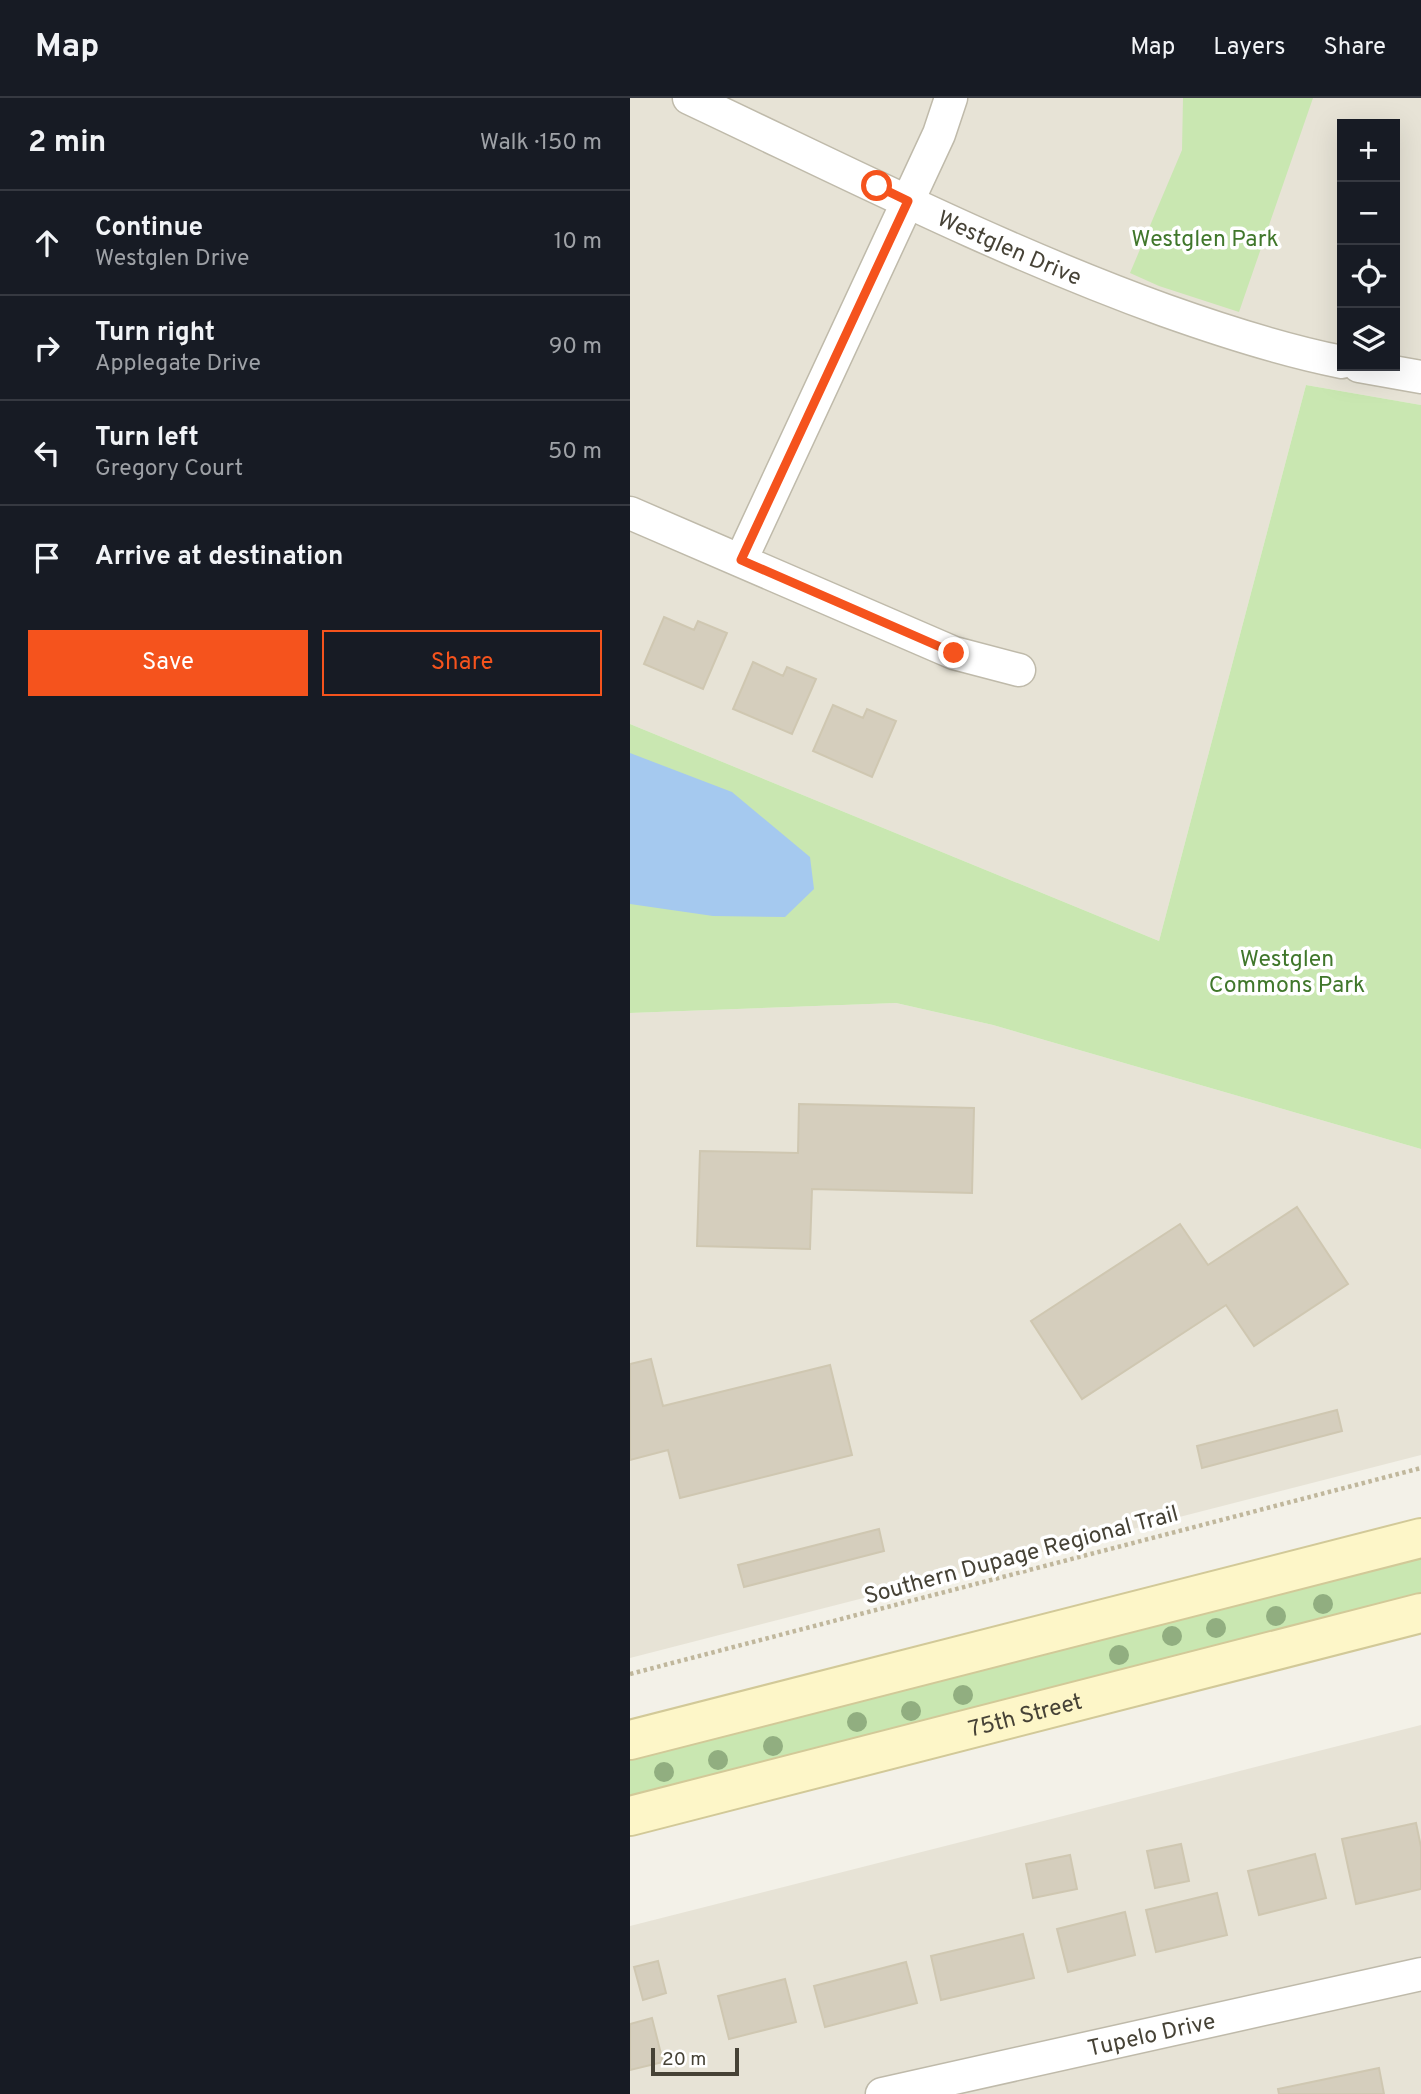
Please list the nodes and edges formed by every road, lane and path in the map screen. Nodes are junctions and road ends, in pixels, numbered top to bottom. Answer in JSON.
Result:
{"nodes":[{"id":1,"x":689,"y":98,"type":"edge"},
{"id":2,"x":951,"y":98,"type":"edge"},
{"id":3,"x":908,"y":201,"type":"junction"},
{"id":4,"x":1337,"y":361,"type":"edge"},
{"id":5,"x":1387,"y":371,"type":"edge"},
{"id":6,"x":1421,"y":377,"type":"edge"},
{"id":7,"x":630,"y":513,"type":"edge"},
{"id":8,"x":741,"y":560,"type":"junction"},
{"id":9,"x":1019,"y":670,"type":"dead end"},
{"id":10,"x":1421,"y":1468,"type":"edge"},
{"id":11,"x":1421,"y":1538,"type":"edge"},
{"id":12,"x":1421,"y":1613,"type":"edge"},
{"id":13,"x":630,"y":1674,"type":"edge"},
{"id":14,"x":630,"y":1740,"type":"edge"},
{"id":15,"x":630,"y":1816,"type":"edge"},
{"id":16,"x":1421,"y":1974,"type":"edge"},
{"id":17,"x":882,"y":2094,"type":"edge"}],
"edges":[{"from":1,"to":3,"type":"street","name":"Westglen Drive"},
{"from":2,"to":3,"type":"street"},
{"from":3,"to":4,"type":"street","name":"Westglen Drive"},
{"from":3,"to":8,"type":"street"},
{"from":5,"to":6,"type":"street"},
{"from":7,"to":8,"type":"street"},
{"from":8,"to":9,"type":"street"},
{"from":10,"to":13,"type":"path","name":"Southern Dupage Regional Trail"},
{"from":11,"to":14,"type":"main road"},
{"from":12,"to":15,"type":"main road","name":"75th Street"},
{"from":16,"to":17,"type":"street","name":"Tupelo Drive"}]}
